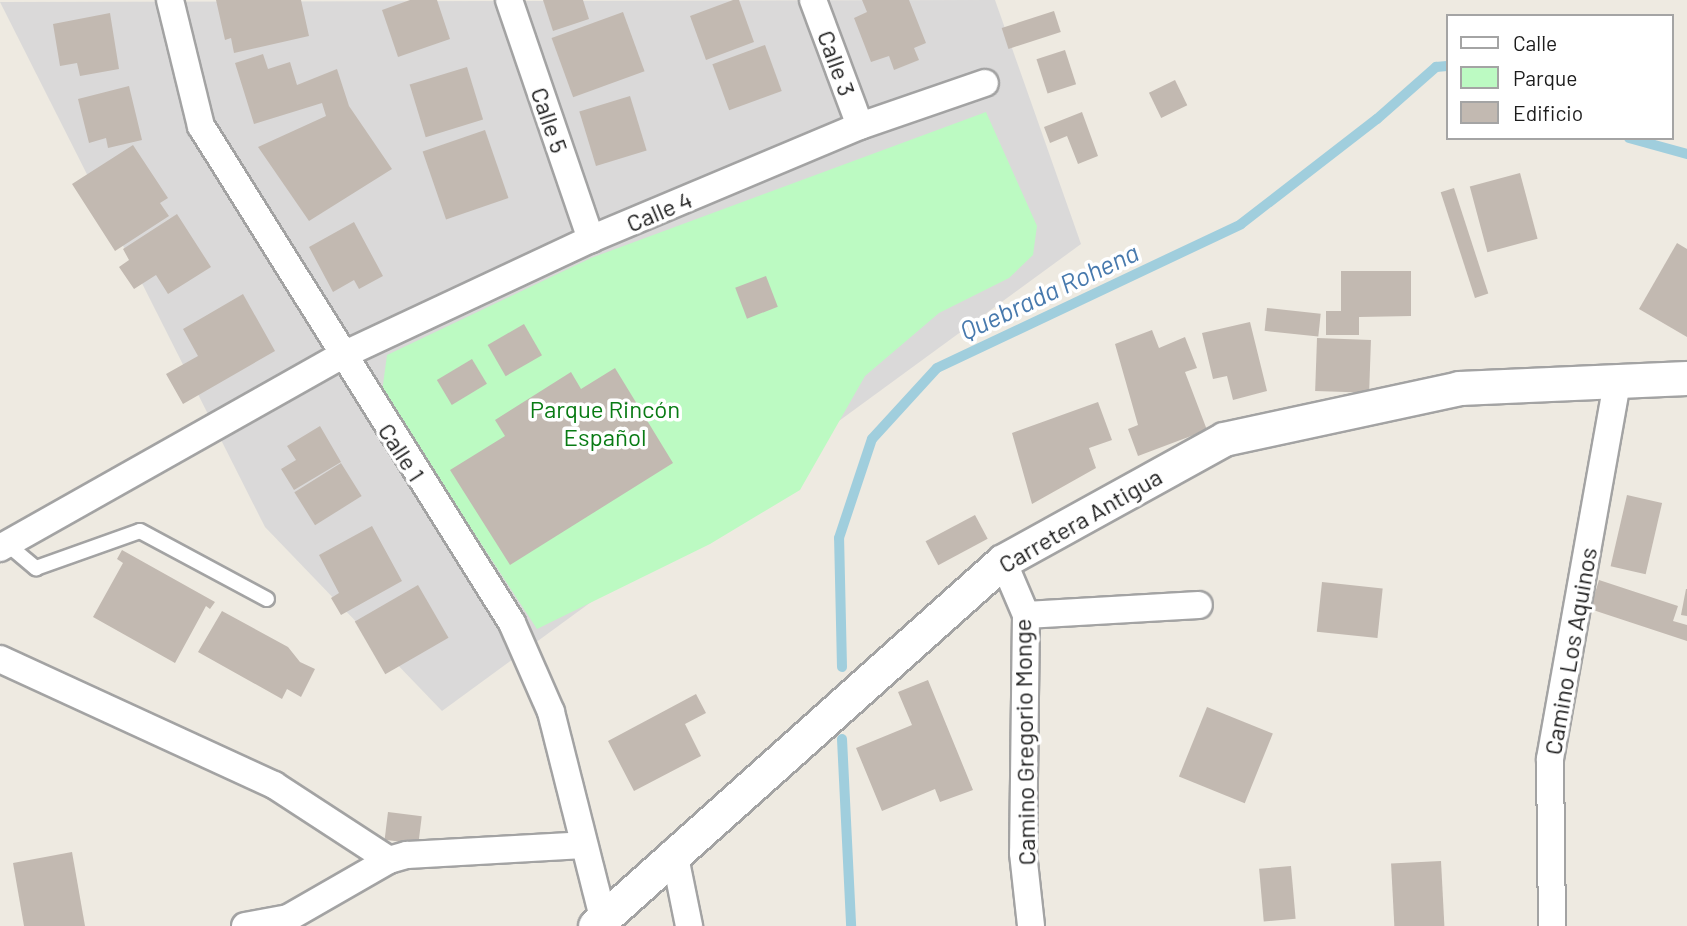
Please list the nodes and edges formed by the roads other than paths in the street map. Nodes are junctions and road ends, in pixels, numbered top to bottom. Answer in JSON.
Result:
{"nodes":[{"id":1,"x":170,"y":0,"type":"edge"},
{"id":2,"x":509,"y":0,"type":"edge"},
{"id":3,"x":813,"y":0,"type":"edge"},
{"id":4,"x":985,"y":83,"type":"dead end"},
{"id":5,"x":860,"y":126,"type":"junction"},
{"id":6,"x":591,"y":239,"type":"junction"},
{"id":7,"x":341,"y":356,"type":"junction"},
{"id":8,"x":1687,"y":378,"type":"edge"},
{"id":9,"x":1618,"y":379,"type":"junction"},
{"id":10,"x":4,"y":546,"type":"edge"},
{"id":11,"x":1003,"y":561,"type":"junction"},
{"id":12,"x":267,"y":599,"type":"dead end"},
{"id":13,"x":1199,"y":604,"type":"dead end"},
{"id":14,"x":1026,"y":615,"type":"junction"},
{"id":15,"x":0,"y":659,"type":"edge"},
{"id":16,"x":584,"y":845,"type":"junction"},
{"id":17,"x":674,"y":852,"type":"junction"},
{"id":18,"x":389,"y":860,"type":"junction"},
{"id":19,"x":599,"y":922,"type":"edge"},
{"id":20,"x":245,"y":926,"type":"edge"},
{"id":21,"x":688,"y":926,"type":"edge"},
{"id":22,"x":1031,"y":926,"type":"edge"},
{"id":23,"x":1552,"y":926,"type":"edge"}],
"edges":[{"from":1,"to":7,"type":"street","name":"Calle 1"},
{"from":2,"to":6,"type":"street","name":"Calle 5"},
{"from":3,"to":5,"type":"street","name":"Calle 3"},
{"from":4,"to":5,"type":"street","name":"Calle 4"},
{"from":5,"to":6,"type":"street","name":"Calle 4"},
{"from":6,"to":7,"type":"street","name":"Calle 4"},
{"from":7,"to":10,"type":"street","name":"Calle 4"},
{"from":7,"to":16,"type":"street","name":"Calle 1"},
{"from":8,"to":9,"type":"street","name":"Carretera Antigua"},
{"from":9,"to":11,"type":"street","name":"Carretera Antigua"},
{"from":9,"to":23,"type":"street","name":"Camino Los Aquinos"},
{"from":10,"to":12,"type":"lane"},
{"from":11,"to":14,"type":"street","name":"Camino Gregorio Monge"},
{"from":11,"to":17,"type":"street","name":"Carretera Antigua"},
{"from":13,"to":14,"type":"street"},
{"from":14,"to":22,"type":"street","name":"Camino Gregorio Monge"},
{"from":15,"to":18,"type":"street"},
{"from":16,"to":18,"type":"street"},
{"from":16,"to":19,"type":"street","name":"Calle 1"},
{"from":17,"to":19,"type":"street","name":"Carretera Antigua"},
{"from":17,"to":21,"type":"street"},
{"from":18,"to":20,"type":"street"}]}
